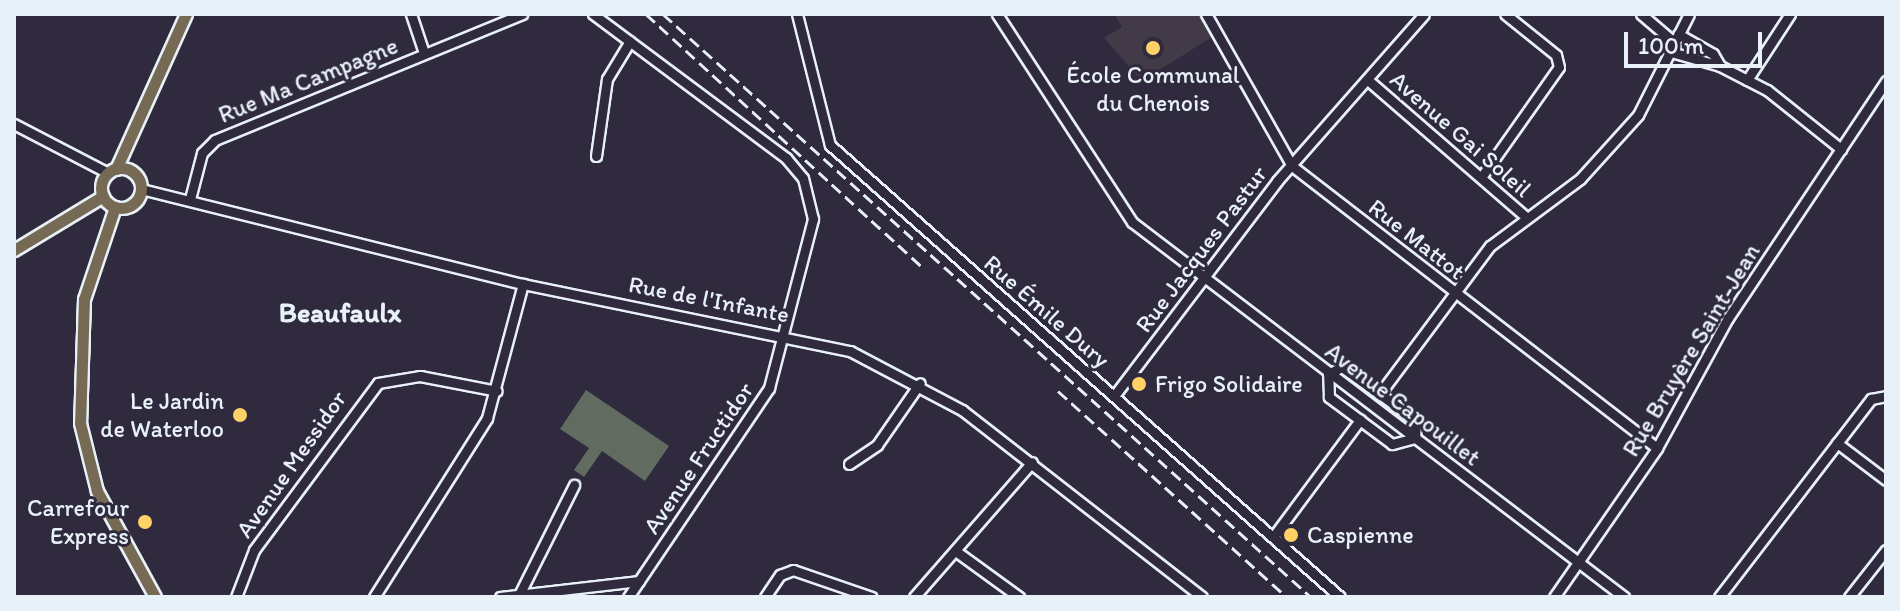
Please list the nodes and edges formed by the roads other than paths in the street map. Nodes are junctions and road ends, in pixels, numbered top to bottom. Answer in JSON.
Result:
{"nodes":[{"id":1,"x":186,"y":14,"type":"edge"},
{"id":2,"x":411,"y":14,"type":"edge"},
{"id":3,"x":522,"y":14,"type":"edge"},
{"id":4,"x":594,"y":14,"type":"edge"},
{"id":5,"x":797,"y":14,"type":"edge"},
{"id":6,"x":997,"y":14,"type":"edge"},
{"id":7,"x":1206,"y":14,"type":"edge"},
{"id":8,"x":1424,"y":14,"type":"edge"},
{"id":9,"x":1505,"y":14,"type":"edge"},
{"id":10,"x":1641,"y":14,"type":"edge"},
{"id":11,"x":1689,"y":14,"type":"edge"},
{"id":12,"x":1790,"y":14,"type":"edge"},
{"id":13,"x":630,"y":41,"type":"junction"},
{"id":14,"x":1675,"y":43,"type":"junction"},
{"id":15,"x":424,"y":53,"type":"junction"},
{"id":16,"x":1720,"y":66,"type":"junction"},
{"id":17,"x":1747,"y":80,"type":"junction"},
{"id":18,"x":1369,"y":81,"type":"junction"},
{"id":19,"x":1886,"y":81,"type":"edge"},
{"id":20,"x":14,"y":124,"type":"edge"},
{"id":21,"x":130,"y":144,"type":"junction"},
{"id":22,"x":1841,"y":149,"type":"junction"},
{"id":23,"x":596,"y":156,"type":"dead end"},
{"id":24,"x":1292,"y":166,"type":"junction"},
{"id":25,"x":112,"y":171,"type":"junction"},
{"id":26,"x":131,"y":171,"type":"junction"},
{"id":27,"x":1482,"y":176,"type":"junction"},
{"id":28,"x":141,"y":189,"type":"junction"},
{"id":29,"x":103,"y":196,"type":"junction"},
{"id":30,"x":190,"y":199,"type":"junction"},
{"id":31,"x":115,"y":207,"type":"junction"},
{"id":32,"x":1527,"y":218,"type":"junction"},
{"id":33,"x":14,"y":250,"type":"edge"},
{"id":34,"x":1204,"y":277,"type":"junction"},
{"id":35,"x":523,"y":284,"type":"junction"},
{"id":36,"x":1455,"y":294,"type":"junction"},
{"id":37,"x":785,"y":333,"type":"junction"},
{"id":38,"x":1328,"y":374,"type":"junction"},
{"id":39,"x":920,"y":383,"type":"junction"},
{"id":40,"x":497,"y":391,"type":"junction"},
{"id":41,"x":1381,"y":392,"type":"junction"},
{"id":42,"x":1114,"y":396,"type":"junction"},
{"id":43,"x":1884,"y":396,"type":"edge"},
{"id":44,"x":1360,"y":420,"type":"junction"},
{"id":45,"x":1415,"y":438,"type":"junction"},
{"id":46,"x":1837,"y":443,"type":"junction"},
{"id":47,"x":1657,"y":448,"type":"junction"},
{"id":48,"x":1032,"y":462,"type":"junction"},
{"id":49,"x":849,"y":464,"type":"dead end"},
{"id":50,"x":1886,"y":480,"type":"edge"},
{"id":51,"x":574,"y":485,"type":"dead end"},
{"id":52,"x":1273,"y":537,"type":"junction"},
{"id":53,"x":1886,"y":550,"type":"edge"},
{"id":54,"x":957,"y":552,"type":"junction"},
{"id":55,"x":1578,"y":563,"type":"junction"},
{"id":56,"x":639,"y":581,"type":"junction"},
{"id":57,"x":520,"y":593,"type":"junction"},
{"id":58,"x":155,"y":597,"type":"edge"},
{"id":59,"x":236,"y":597,"type":"edge"},
{"id":60,"x":374,"y":597,"type":"edge"},
{"id":61,"x":500,"y":597,"type":"edge"},
{"id":62,"x":628,"y":597,"type":"edge"},
{"id":63,"x":765,"y":597,"type":"edge"},
{"id":64,"x":872,"y":597,"type":"edge"},
{"id":65,"x":914,"y":597,"type":"edge"},
{"id":66,"x":1019,"y":597,"type":"edge"},
{"id":67,"x":1202,"y":597,"type":"edge"},
{"id":68,"x":1340,"y":597,"type":"edge"},
{"id":69,"x":1554,"y":597,"type":"edge"},
{"id":70,"x":1624,"y":597,"type":"edge"},
{"id":71,"x":1719,"y":597,"type":"edge"},
{"id":72,"x":1849,"y":597,"type":"edge"}],
"edges":[{"from":1,"to":21,"type":"main road"},
{"from":2,"to":15,"type":"street"},
{"from":3,"to":15,"type":"street","name":"Rue Ma Campagne"},
{"from":4,"to":13,"type":"street","name":"Avenue Fructidor"},
{"from":5,"to":42,"type":"street","name":"Rue Émile Dury"},
{"from":6,"to":34,"type":"street","name":"Avenue Capouillet"},
{"from":7,"to":24,"type":"street","name":"Rue Mattot"},
{"from":8,"to":18,"type":"street","name":"Rue Jacques Pastur"},
{"from":9,"to":27,"type":"street"},
{"from":10,"to":14,"type":"street"},
{"from":11,"to":14,"type":"street"},
{"from":12,"to":17,"type":"street"},
{"from":13,"to":23,"type":"street"},
{"from":13,"to":37,"type":"street","name":"Avenue Fructidor"},
{"from":14,"to":16,"type":"street"},
{"from":14,"to":16,"type":"street"},
{"from":14,"to":32,"type":"street"},
{"from":15,"to":30,"type":"street","name":"Rue Ma Campagne"},
{"from":16,"to":17,"type":"street"},
{"from":17,"to":22,"type":"street"},
{"from":18,"to":24,"type":"street","name":"Rue Jacques Pastur"},
{"from":18,"to":27,"type":"street","name":"Avenue Gai Soleil"},
{"from":19,"to":22,"type":"street","name":"Rue Bruyère Saint-Jean"},
{"from":20,"to":25,"type":"street"},
{"from":21,"to":25,"type":"main road"},
{"from":21,"to":26,"type":"main road"},
{"from":22,"to":47,"type":"street","name":"Rue Bruyère Saint-Jean"},
{"from":24,"to":34,"type":"street","name":"Rue Jacques Pastur"},
{"from":24,"to":36,"type":"street","name":"Rue Mattot"},
{"from":25,"to":26,"type":"main road"},
{"from":25,"to":29,"type":"main road"},
{"from":26,"to":28,"type":"main road"},
{"from":27,"to":32,"type":"street","name":"Avenue Gai Soleil"},
{"from":28,"to":30,"type":"street","name":"Rue de l'Infante"},
{"from":28,"to":31,"type":"main road"},
{"from":29,"to":31,"type":"main road"},
{"from":29,"to":33,"type":"main road"},
{"from":30,"to":35,"type":"street","name":"Rue de l'Infante"},
{"from":31,"to":58,"type":"main road"},
{"from":32,"to":36,"type":"street"},
{"from":34,"to":38,"type":"street","name":"Avenue Capouillet"},
{"from":34,"to":42,"type":"street","name":"Rue Jacques Pastur"},
{"from":35,"to":37,"type":"street","name":"Rue de l'Infante"},
{"from":35,"to":40,"type":"street"},
{"from":36,"to":41,"type":"street"},
{"from":36,"to":47,"type":"street","name":"Rue Mattot"},
{"from":37,"to":39,"type":"street","name":"Rue de l'Infante"},
{"from":37,"to":56,"type":"street","name":"Avenue Fructidor"},
{"from":38,"to":41,"type":"street"},
{"from":38,"to":44,"type":"street"},
{"from":38,"to":45,"type":"street","name":"Avenue Capouillet"},
{"from":39,"to":48,"type":"street","name":"Rue de l'Infante"},
{"from":39,"to":49,"type":"street"},
{"from":40,"to":59,"type":"street","name":"Avenue Messidor"},
{"from":40,"to":60,"type":"street"},
{"from":41,"to":45,"type":"street"},
{"from":42,"to":52,"type":"street","name":"Rue Émile Dury"},
{"from":43,"to":46,"type":"street"},
{"from":44,"to":45,"type":"street"},
{"from":44,"to":52,"type":"street"},
{"from":45,"to":55,"type":"street","name":"Avenue Capouillet"},
{"from":46,"to":50,"type":"street"},
{"from":46,"to":71,"type":"street"},
{"from":47,"to":55,"type":"street","name":"Rue Bruyère Saint-Jean"},
{"from":48,"to":54,"type":"street"},
{"from":48,"to":67,"type":"street","name":"Rue de l'Infante"},
{"from":51,"to":57,"type":"street"},
{"from":52,"to":68,"type":"street","name":"Rue Émile Dury"},
{"from":53,"to":72,"type":"street"},
{"from":54,"to":65,"type":"street"},
{"from":54,"to":66,"type":"street"},
{"from":55,"to":69,"type":"street","name":"Rue Bruyère Saint-Jean"},
{"from":55,"to":70,"type":"street","name":"Avenue Capouillet"},
{"from":56,"to":57,"type":"street"},
{"from":56,"to":62,"type":"street","name":"Avenue Fructidor"},
{"from":57,"to":61,"type":"street"},
{"from":63,"to":64,"type":"street"}]}
